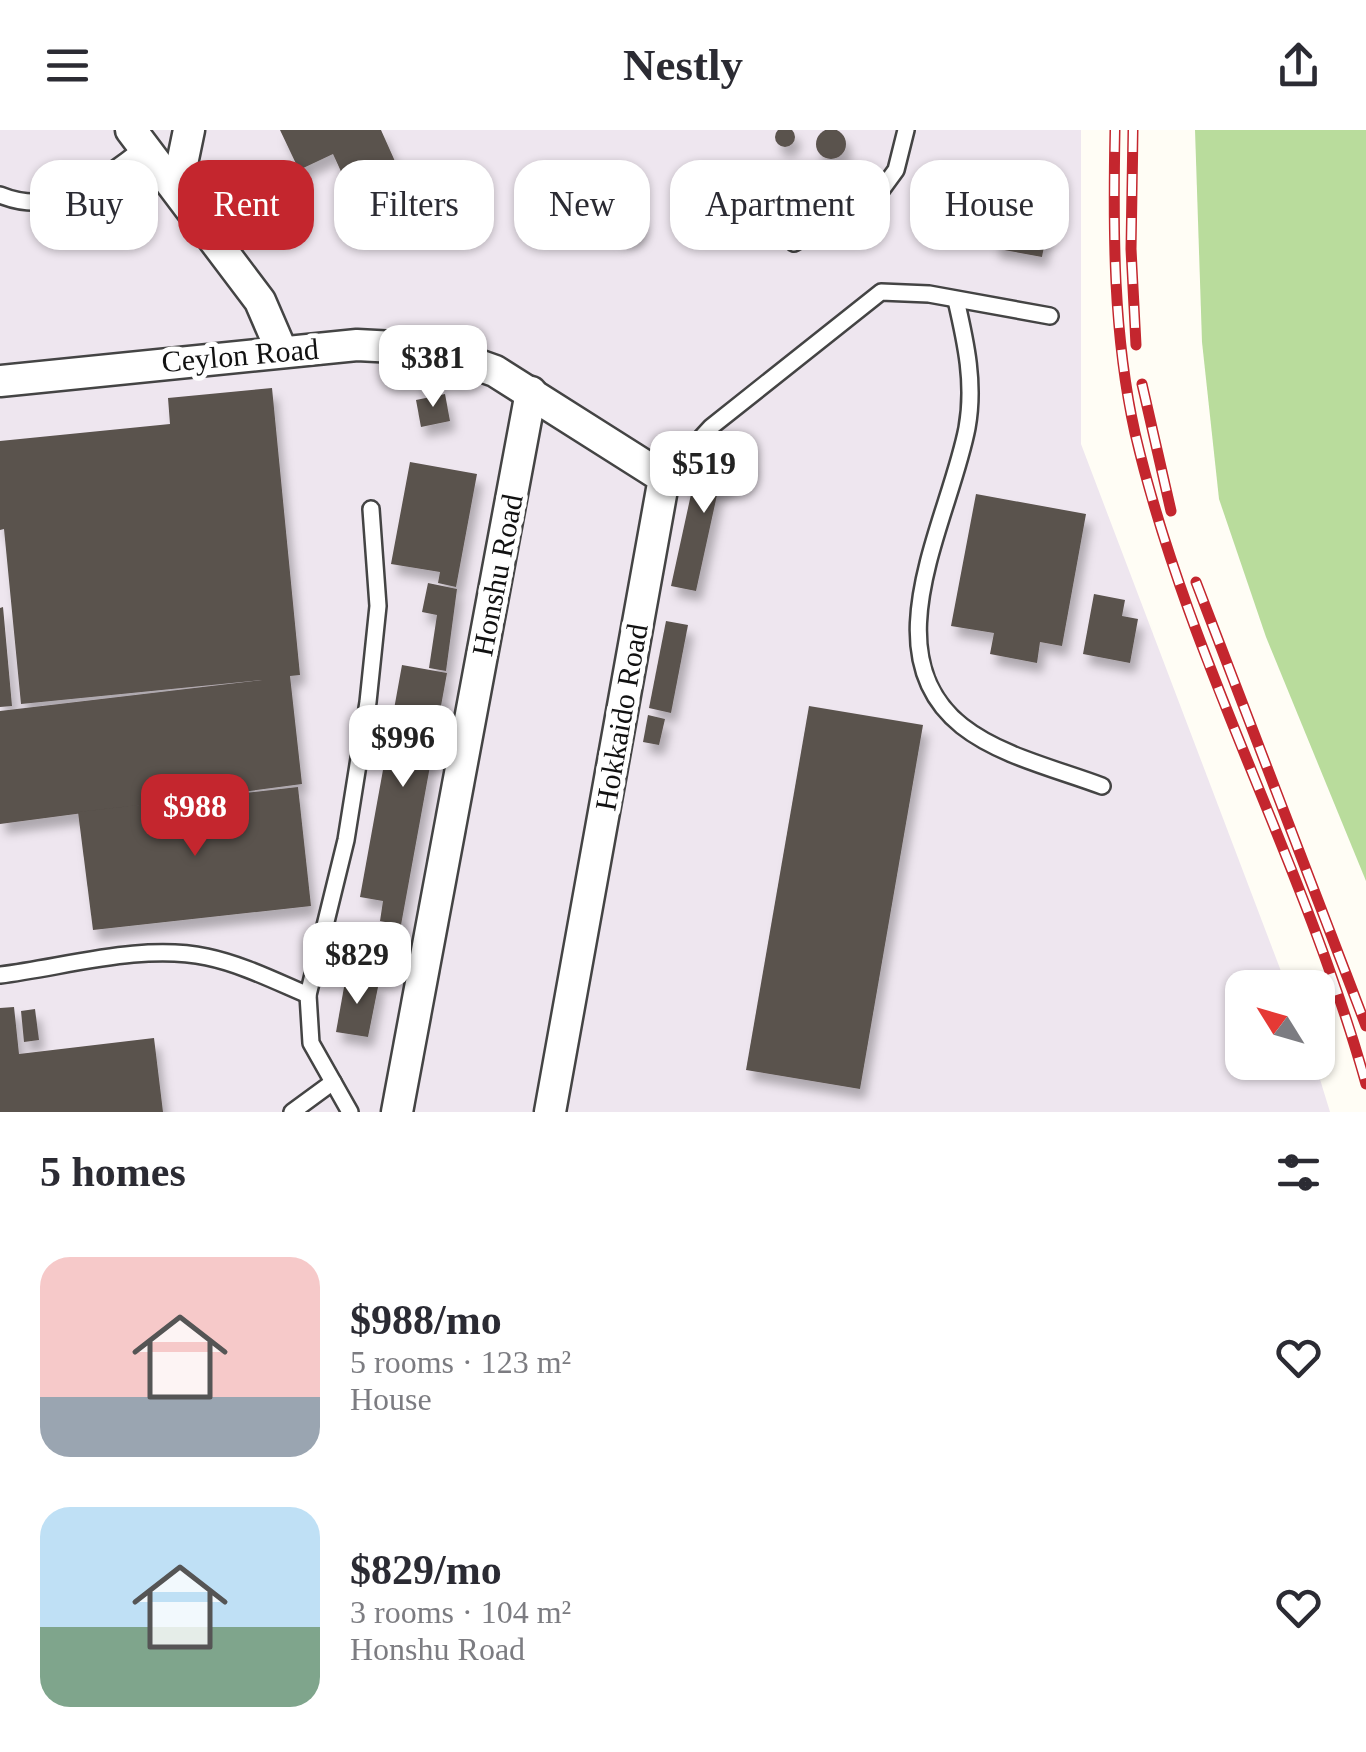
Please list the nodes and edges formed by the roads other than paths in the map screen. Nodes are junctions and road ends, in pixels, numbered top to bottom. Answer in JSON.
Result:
{"nodes":[{"id":1,"x":189,"y":130,"type":"edge"},
{"id":2,"x":906,"y":130,"type":"edge"},
{"id":3,"x":138,"y":138,"type":"edge"},
{"id":4,"x":890,"y":178,"type":"edge"},
{"id":5,"x":177,"y":188,"type":"junction"},
{"id":6,"x":0,"y":195,"type":"edge"},
{"id":7,"x":956,"y":300,"type":"junction"},
{"id":8,"x":1050,"y":316,"type":"dead end"},
{"id":9,"x":282,"y":352,"type":"junction"},
{"id":10,"x":0,"y":381,"type":"edge"},
{"id":11,"x":531,"y":392,"type":"junction"},
{"id":12,"x":664,"y":478,"type":"junction"},
{"id":13,"x":371,"y":509,"type":"dead end"},
{"id":14,"x":1102,"y":786,"type":"dead end"},
{"id":15,"x":0,"y":976,"type":"edge"},
{"id":16,"x":308,"y":995,"type":"junction"},
{"id":17,"x":333,"y":1082,"type":"junction"},
{"id":18,"x":292,"y":1112,"type":"edge"},
{"id":19,"x":350,"y":1112,"type":"edge"},
{"id":20,"x":396,"y":1112,"type":"edge"},
{"id":21,"x":550,"y":1112,"type":"edge"}],
"edges":[{"from":1,"to":5,"type":"street"},
{"from":2,"to":4,"type":"lane"},
{"from":3,"to":5,"type":"street"},
{"from":3,"to":6,"type":"lane"},
{"from":5,"to":9,"type":"street"},
{"from":7,"to":8,"type":"lane"},
{"from":7,"to":12,"type":"lane"},
{"from":7,"to":14,"type":"lane"},
{"from":9,"to":10,"type":"street","name":"Ceylon Road"},
{"from":9,"to":11,"type":"street","name":"Ceylon Road"},
{"from":11,"to":12,"type":"street"},
{"from":11,"to":20,"type":"street","name":"Honshu Road"},
{"from":12,"to":21,"type":"street","name":"Hokkaido Road"},
{"from":13,"to":16,"type":"lane"},
{"from":15,"to":16,"type":"lane"},
{"from":16,"to":17,"type":"lane"},
{"from":17,"to":18,"type":"lane"},
{"from":17,"to":19,"type":"lane"}]}
